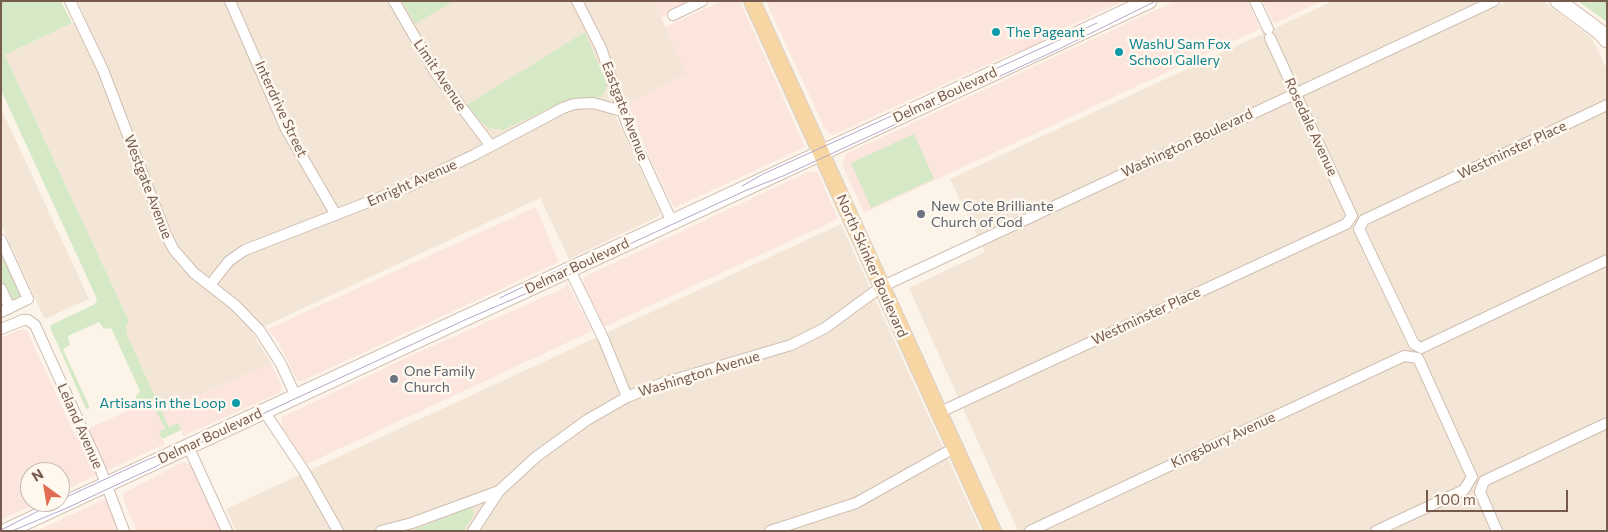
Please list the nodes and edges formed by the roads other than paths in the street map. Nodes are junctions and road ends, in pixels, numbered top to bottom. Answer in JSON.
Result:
{"nodes":[{"id":1,"x":70,"y":1,"type":"edge"},
{"id":2,"x":230,"y":1,"type":"edge"},
{"id":3,"x":394,"y":1,"type":"edge"},
{"id":4,"x":577,"y":1,"type":"edge"},
{"id":5,"x":702,"y":1,"type":"edge"},
{"id":6,"x":752,"y":1,"type":"edge"},
{"id":7,"x":1148,"y":1,"type":"edge"},
{"id":8,"x":1255,"y":1,"type":"edge"},
{"id":9,"x":1494,"y":1,"type":"edge"},
{"id":10,"x":1558,"y":1,"type":"edge"},
{"id":11,"x":674,"y":15,"type":"dead end"},
{"id":12,"x":1607,"y":40,"type":"edge"},
{"id":13,"x":1295,"y":93,"type":"junction"},
{"id":14,"x":1607,"y":105,"type":"edge"},
{"id":15,"x":622,"y":111,"type":"junction"},
{"id":16,"x":491,"y":146,"type":"junction"},
{"id":17,"x":820,"y":153,"type":"junction"},
{"id":18,"x":336,"y":215,"type":"junction"},
{"id":19,"x":1352,"y":216,"type":"joint"},
{"id":20,"x":672,"y":222,"type":"junction"},
{"id":21,"x":1,"y":240,"type":"edge"},
{"id":22,"x":1607,"y":260,"type":"edge"},
{"id":23,"x":570,"y":270,"type":"junction"},
{"id":24,"x":210,"y":285,"type":"junction"},
{"id":25,"x":881,"y":286,"type":"junction"},
{"id":26,"x":1,"y":289,"type":"edge"},
{"id":27,"x":6,"y":310,"type":"edge"},
{"id":28,"x":1,"y":330,"type":"edge"},
{"id":29,"x":296,"y":397,"type":"junction"},
{"id":30,"x":627,"y":397,"type":"junction"},
{"id":31,"x":264,"y":411,"type":"junction"},
{"id":32,"x":938,"y":413,"type":"junction"},
{"id":33,"x":1607,"y":423,"type":"edge"},
{"id":34,"x":188,"y":446,"type":"junction"},
{"id":35,"x":954,"y":448,"type":"junction"},
{"id":36,"x":104,"y":485,"type":"junction"},
{"id":37,"x":499,"y":491,"type":"junction"},
{"id":38,"x":6,"y":531,"type":"edge"},
{"id":39,"x":124,"y":531,"type":"edge"},
{"id":40,"x":227,"y":531,"type":"edge"},
{"id":41,"x":338,"y":531,"type":"edge"},
{"id":42,"x":381,"y":531,"type":"edge"},
{"id":43,"x":473,"y":531,"type":"edge"},
{"id":44,"x":770,"y":531,"type":"edge"},
{"id":45,"x":993,"y":531,"type":"edge"},
{"id":46,"x":1030,"y":531,"type":"edge"},
{"id":47,"x":1376,"y":531,"type":"edge"},
{"id":48,"x":1497,"y":531,"type":"edge"}],
"edges":[{"from":1,"to":24,"type":"street","name":"Westgate Avenue"},
{"from":2,"to":18,"type":"street","name":"Interdrive Street"},
{"from":3,"to":16,"type":"street","name":"Limit Avenue"},
{"from":4,"to":15,"type":"street","name":"Eastgate Avenue"},
{"from":5,"to":11,"type":"street"},
{"from":6,"to":17,"type":"main road","name":"North Skinker Boulevard"},
{"from":7,"to":17,"type":"main road","name":"Delmar Boulevard"},
{"from":8,"to":13,"type":"street","name":"Rosedale Avenue"},
{"from":9,"to":13,"type":"street","name":"Washington Boulevard"},
{"from":10,"to":12,"type":"main road"},
{"from":13,"to":19,"type":"street","name":"Rosedale Avenue"},
{"from":13,"to":25,"type":"street","name":"Washington Boulevard"},
{"from":14,"to":22,"type":"street","name":"Westminster Place"},
{"from":15,"to":16,"type":"street","name":"Enright Avenue"},
{"from":15,"to":20,"type":"street","name":"Eastgate Avenue"},
{"from":16,"to":18,"type":"street","name":"Enright Avenue"},
{"from":17,"to":20,"type":"main road","name":"Delmar Boulevard"},
{"from":17,"to":25,"type":"main road","name":"North Skinker Boulevard"},
{"from":18,"to":24,"type":"street","name":"Enright Avenue"},
{"from":19,"to":32,"type":"street","name":"Westminster Place"},
{"from":20,"to":23,"type":"main road","name":"Delmar Boulevard"},
{"from":21,"to":27,"type":"street"},
{"from":23,"to":29,"type":"main road","name":"Delmar Boulevard"},
{"from":23,"to":30,"type":"street"},
{"from":24,"to":29,"type":"street","name":"Westgate Avenue"},
{"from":25,"to":30,"type":"street","name":"Washington Avenue"},
{"from":25,"to":32,"type":"main road","name":"North Skinker Boulevard"},
{"from":26,"to":27,"type":"street"},
{"from":28,"to":36,"type":"street","name":"Leland Avenue"},
{"from":29,"to":31,"type":"main road","name":"Delmar Boulevard"},
{"from":30,"to":37,"type":"street","name":"Washington Avenue"},
{"from":31,"to":34,"type":"main road","name":"Delmar Boulevard"},
{"from":31,"to":41,"type":"street"},
{"from":32,"to":35,"type":"main road","name":"North Skinker Boulevard"},
{"from":33,"to":48,"type":"street"},
{"from":34,"to":36,"type":"main road","name":"Delmar Boulevard"},
{"from":34,"to":40,"type":"street"},
{"from":35,"to":44,"type":"street"},
{"from":35,"to":45,"type":"main road","name":"North Skinker Boulevard"},
{"from":36,"to":38,"type":"main road","name":"Delmar Boulevard"},
{"from":36,"to":39,"type":"street","name":"Leland Avenue"},
{"from":37,"to":42,"type":"street","name":"Washington Avenue"},
{"from":37,"to":43,"type":"street","name":"Washington Avenue"},
{"from":46,"to":47,"type":"street","name":"Kingsbury Avenue"}]}
